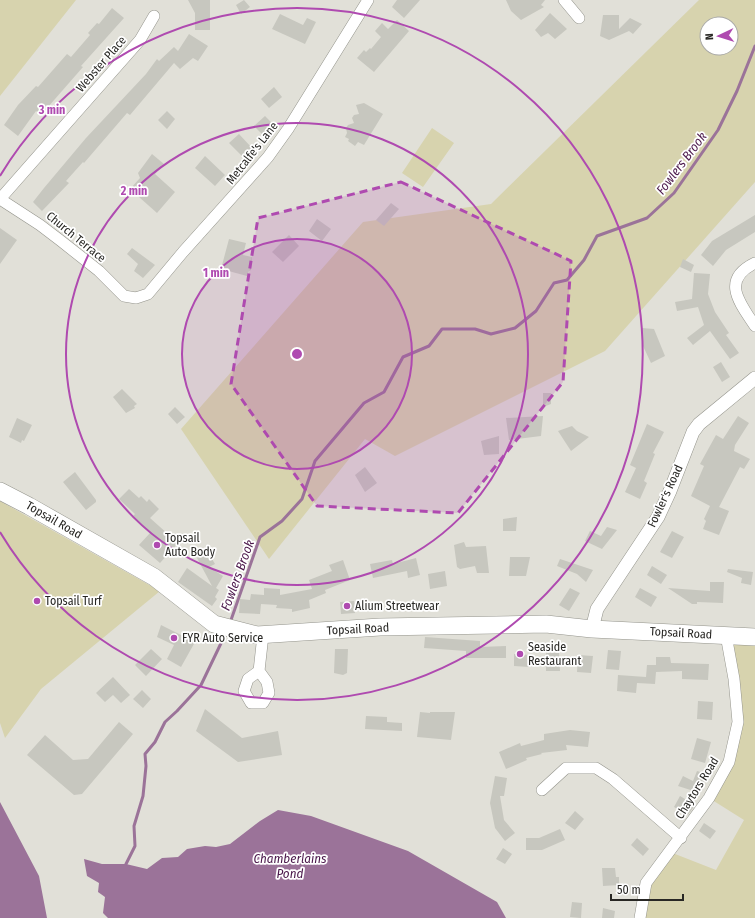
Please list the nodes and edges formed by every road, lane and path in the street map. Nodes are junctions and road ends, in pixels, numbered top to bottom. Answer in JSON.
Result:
{"nodes":[{"id":1,"x":368,"y":0,"type":"edge"},
{"id":2,"x":564,"y":0,"type":"edge"},
{"id":3,"x":154,"y":16,"type":"dead end"},
{"id":4,"x":579,"y":18,"type":"dead end"},
{"id":5,"x":0,"y":199,"type":"edge"},
{"id":6,"x":755,"y":264,"type":"edge"},
{"id":7,"x":132,"y":298,"type":"joint"},
{"id":8,"x":755,"y":326,"type":"edge"},
{"id":9,"x":755,"y":378,"type":"edge"},
{"id":10,"x":0,"y":491,"type":"edge"},
{"id":11,"x":592,"y":629,"type":"junction"},
{"id":12,"x":263,"y":635,"type":"junction"},
{"id":13,"x":726,"y":635,"type":"junction"},
{"id":14,"x":755,"y":637,"type":"edge"},
{"id":15,"x":259,"y":671,"type":"dead end"},
{"id":16,"x":542,"y":790,"type":"dead end"},
{"id":17,"x":681,"y":838,"type":"junction"},
{"id":18,"x":640,"y":918,"type":"edge"}],
"edges":[{"from":1,"to":7,"type":"street","name":"Metcalfe's Lane"},
{"from":2,"to":4,"type":"street"},
{"from":3,"to":5,"type":"street","name":"Webster Place"},
{"from":5,"to":7,"type":"street","name":"Church Terrace"},
{"from":6,"to":8,"type":"street"},
{"from":9,"to":11,"type":"street","name":"Fowler's Road"},
{"from":10,"to":12,"type":"main road","name":"Topsail Road"},
{"from":11,"to":12,"type":"main road","name":"Topsail Road"},
{"from":11,"to":13,"type":"main road","name":"Topsail Road"},
{"from":12,"to":15,"type":"street"},
{"from":13,"to":14,"type":"main road","name":"Topsail Road"},
{"from":13,"to":17,"type":"street","name":"Chaytors Road"},
{"from":16,"to":17,"type":"street"},
{"from":17,"to":18,"type":"street","name":"Chaytors Road"}]}
